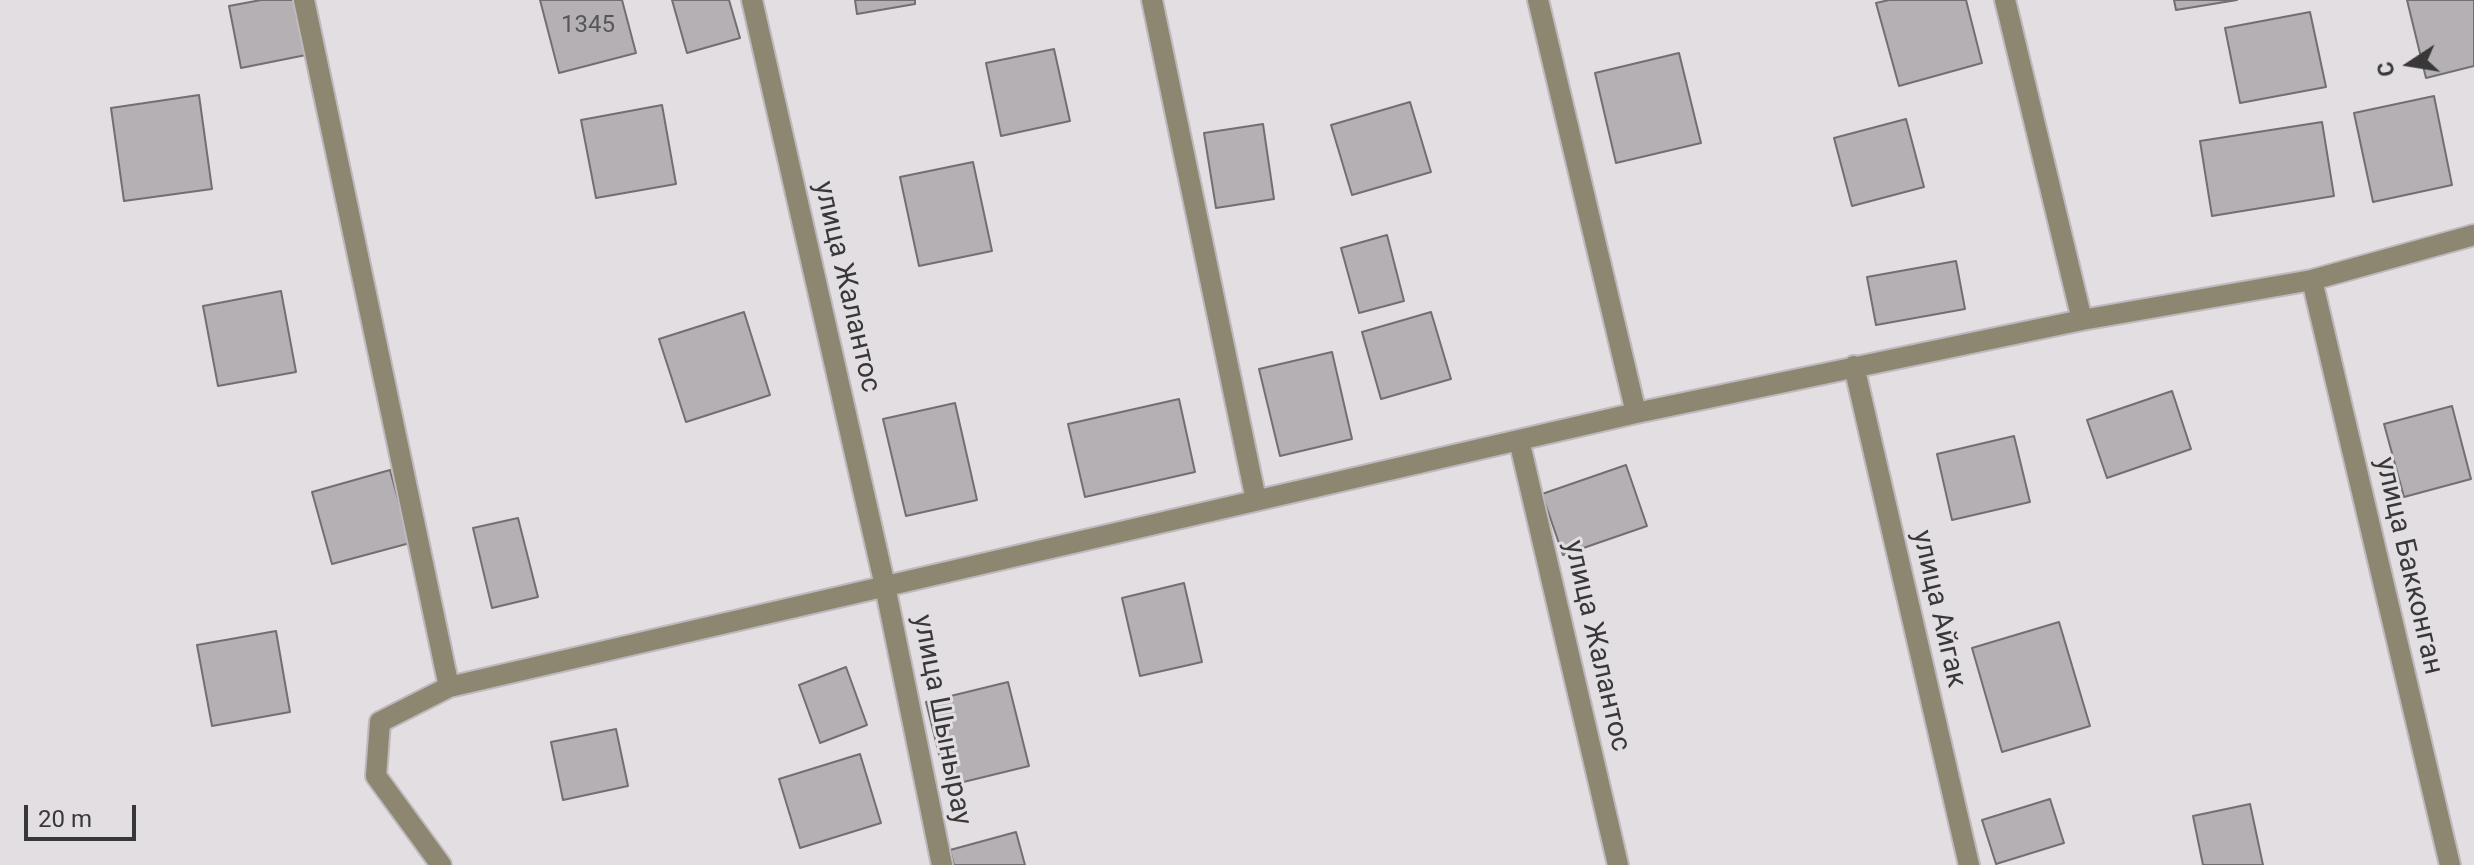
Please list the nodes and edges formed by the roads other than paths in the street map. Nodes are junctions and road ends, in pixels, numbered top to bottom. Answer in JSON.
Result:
{"nodes":[{"id":1,"x":304,"y":0,"type":"edge"},
{"id":2,"x":752,"y":0,"type":"edge"},
{"id":3,"x":1152,"y":0,"type":"edge"},
{"id":4,"x":1538,"y":0,"type":"edge"},
{"id":5,"x":2005,"y":0,"type":"edge"},
{"id":6,"x":2474,"y":235,"type":"edge"},
{"id":7,"x":2312,"y":280,"type":"junction"},
{"id":8,"x":2082,"y":320,"type":"junction"},
{"id":9,"x":1854,"y":366,"type":"junction"},
{"id":10,"x":1636,"y":413,"type":"junction"},
{"id":11,"x":1519,"y":440,"type":"junction"},
{"id":12,"x":1256,"y":500,"type":"junction"},
{"id":13,"x":885,"y":586,"type":"junction"},
{"id":14,"x":449,"y":687,"type":"junction"},
{"id":15,"x":441,"y":865,"type":"edge"},
{"id":16,"x":942,"y":865,"type":"edge"},
{"id":17,"x":1618,"y":865,"type":"edge"},
{"id":18,"x":1969,"y":865,"type":"edge"},
{"id":19,"x":2450,"y":865,"type":"edge"}],
"edges":[{"from":1,"to":14,"type":"street"},
{"from":2,"to":13,"type":"street","name":"улица Жалантос"},
{"from":3,"to":12,"type":"street"},
{"from":4,"to":10,"type":"street"},
{"from":5,"to":8,"type":"street"},
{"from":6,"to":7,"type":"street"},
{"from":7,"to":8,"type":"street"},
{"from":7,"to":19,"type":"street","name":"улица Бакконган"},
{"from":8,"to":9,"type":"street"},
{"from":9,"to":10,"type":"street"},
{"from":9,"to":18,"type":"street","name":"улица Айгак"},
{"from":10,"to":11,"type":"street"},
{"from":11,"to":12,"type":"street"},
{"from":11,"to":17,"type":"street","name":"улица Жалантос"},
{"from":12,"to":13,"type":"street"},
{"from":13,"to":14,"type":"street"},
{"from":13,"to":16,"type":"street","name":"улица Шынырау"},
{"from":14,"to":15,"type":"street"}]}
